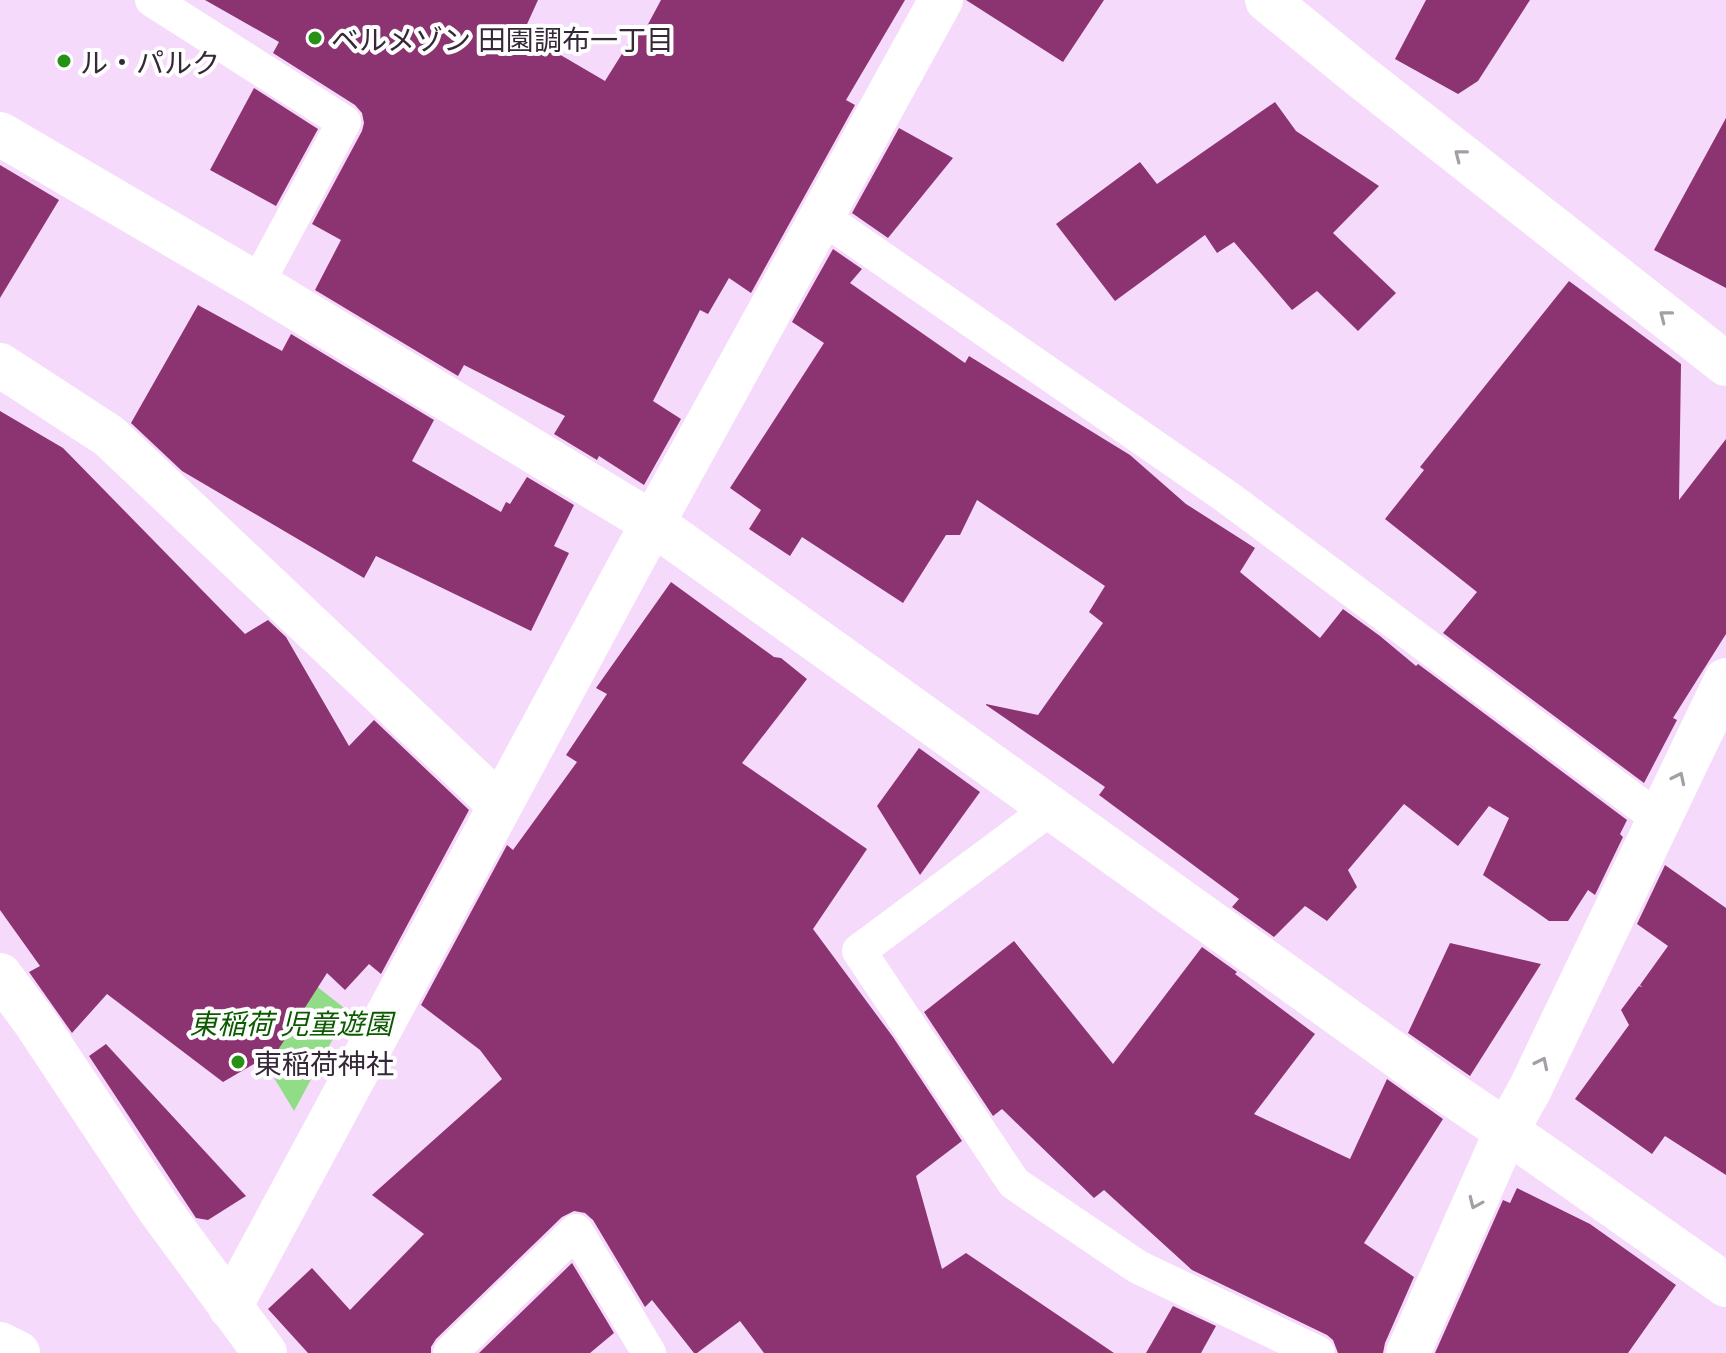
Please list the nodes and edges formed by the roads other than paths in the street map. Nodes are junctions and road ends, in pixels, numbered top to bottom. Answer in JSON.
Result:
{"nodes":[{"id":1,"x":152,"y":0,"type":"edge"},
{"id":2,"x":941,"y":0,"type":"edge"},
{"id":3,"x":1267,"y":0,"type":"edge"},
{"id":4,"x":0,"y":134,"type":"edge"},
{"id":5,"x":822,"y":217,"type":"junction"},
{"id":6,"x":257,"y":284,"type":"junction"},
{"id":7,"x":1726,"y":364,"type":"edge"},
{"id":8,"x":0,"y":365,"type":"edge"},
{"id":9,"x":654,"y":524,"type":"junction"},
{"id":10,"x":1726,"y":680,"type":"edge"},
{"id":11,"x":500,"y":805,"type":"junction"},
{"id":12,"x":1051,"y":808,"type":"junction"},
{"id":13,"x":1659,"y":819,"type":"junction"},
{"id":14,"x":0,"y":975,"type":"edge"},
{"id":15,"x":1506,"y":1132,"type":"junction"},
{"id":16,"x":1726,"y":1285,"type":"edge"},
{"id":17,"x":230,"y":1307,"type":"junction"},
{"id":18,"x":0,"y":1344,"type":"edge"},
{"id":19,"x":18,"y":1353,"type":"edge"},
{"id":20,"x":265,"y":1353,"type":"edge"},
{"id":21,"x":450,"y":1353,"type":"edge"},
{"id":22,"x":649,"y":1353,"type":"edge"},
{"id":23,"x":1318,"y":1353,"type":"edge"},
{"id":24,"x":1408,"y":1353,"type":"edge"}],
"edges":[{"from":1,"to":6,"type":"lane"},
{"from":2,"to":5,"type":"street"},
{"from":7,"to":3,"type":"street","one_way":true},
{"from":4,"to":6,"type":"street"},
{"from":5,"to":9,"type":"street"},
{"from":5,"to":13,"type":"lane"},
{"from":6,"to":9,"type":"street"},
{"from":8,"to":11,"type":"street"},
{"from":9,"to":11,"type":"street"},
{"from":9,"to":12,"type":"street"},
{"from":13,"to":10,"type":"street","one_way":true},
{"from":11,"to":17,"type":"street"},
{"from":12,"to":15,"type":"street"},
{"from":12,"to":23,"type":"lane"},
{"from":15,"to":13,"type":"street","one_way":true},
{"from":14,"to":17,"type":"street"},
{"from":15,"to":16,"type":"street"},
{"from":15,"to":24,"type":"street","one_way":true},
{"from":17,"to":20,"type":"street"},
{"from":18,"to":19,"type":"street"},
{"from":21,"to":22,"type":"lane"}]}
